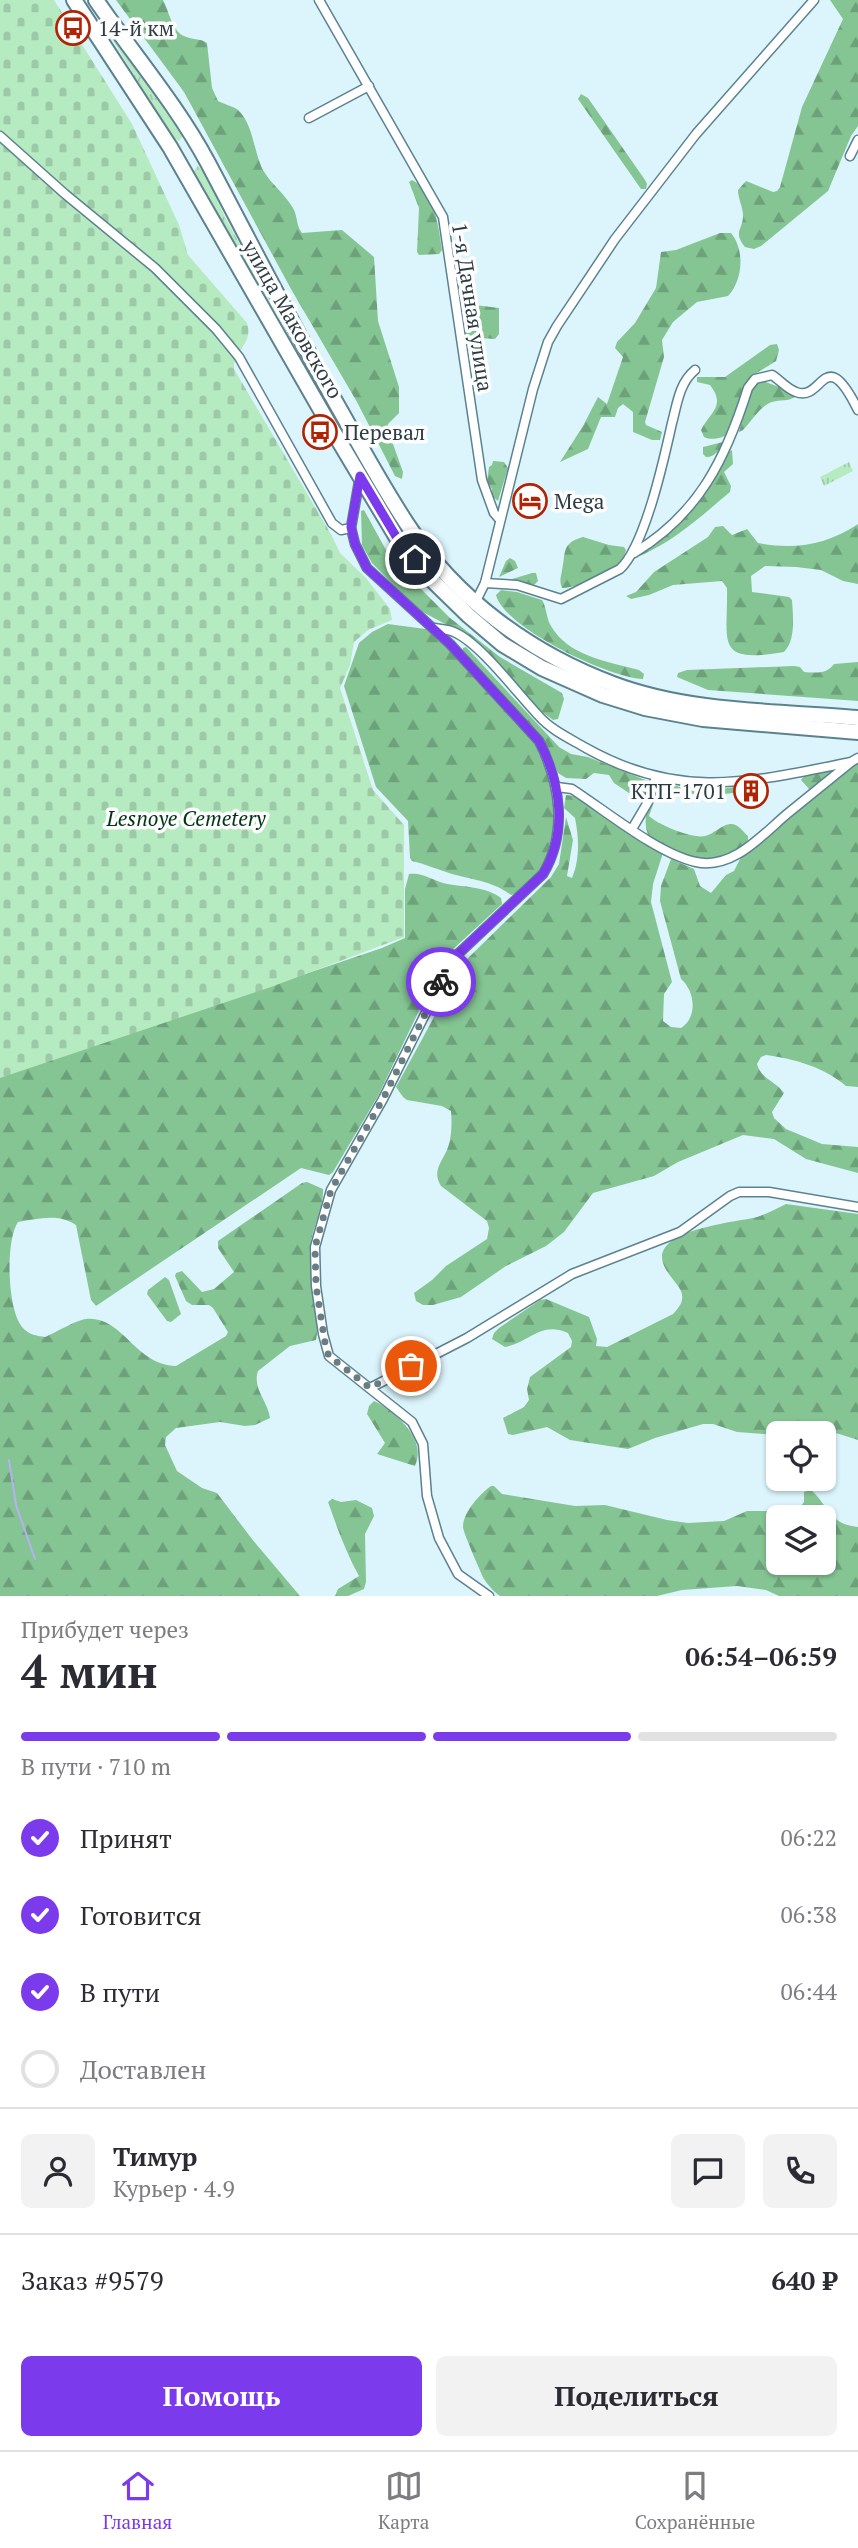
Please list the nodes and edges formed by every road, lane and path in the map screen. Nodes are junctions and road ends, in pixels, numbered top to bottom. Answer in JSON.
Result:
{"nodes":[{"id":1,"x":74,"y":0,"type":"edge"},
{"id":2,"x":96,"y":0,"type":"edge"},
{"id":3,"x":319,"y":0,"type":"edge"},
{"id":4,"x":814,"y":0,"type":"edge"},
{"id":5,"x":369,"y":86,"type":"junction"},
{"id":6,"x":309,"y":118,"type":"dead end"},
{"id":7,"x":0,"y":136,"type":"edge"},
{"id":8,"x":192,"y":136,"type":"junction"},
{"id":9,"x":858,"y":140,"type":"edge"},
{"id":10,"x":170,"y":147,"type":"junction"},
{"id":11,"x":850,"y":156,"type":"dead end"},
{"id":12,"x":206,"y":161,"type":"junction"},
{"id":13,"x":185,"y":172,"type":"junction"},
{"id":14,"x":695,"y":370,"type":"dead end"},
{"id":15,"x":858,"y":410,"type":"edge"},
{"id":16,"x":360,"y":476,"type":"junction"},
{"id":17,"x":500,"y":520,"type":"junction"},
{"id":18,"x":351,"y":527,"type":"junction"},
{"id":19,"x":634,"y":553,"type":"junction"},
{"id":20,"x":485,"y":583,"type":"junction"},
{"id":21,"x":475,"y":603,"type":"junction"},
{"id":22,"x":433,"y":628,"type":"junction"},
{"id":23,"x":858,"y":718,"type":"edge"},
{"id":24,"x":858,"y":732,"type":"edge"},
{"id":25,"x":854,"y":760,"type":"edge"},
{"id":26,"x":656,"y":777,"type":"junction"},
{"id":27,"x":557,"y":787,"type":"junction"},
{"id":28,"x":632,"y":830,"type":"junction"},
{"id":29,"x":858,"y":1208,"type":"edge"},
{"id":30,"x":370,"y":1388,"type":"junction"},
{"id":31,"x":489,"y":1596,"type":"edge"}],
"edges":[{"from":1,"to":10,"type":"highway","name":"улица Маковского"},
{"from":2,"to":8,"type":"highway","name":"улица Маковского"},
{"from":3,"to":5,"type":"street","name":"1-я Дачная улица"},
{"from":4,"to":17,"type":"street"},
{"from":5,"to":6,"type":"street"},
{"from":5,"to":17,"type":"street","name":"1-я Дачная улица"},
{"from":7,"to":18,"type":"street"},
{"from":8,"to":10,"type":"highway"},
{"from":8,"to":12,"type":"highway","name":"улица Маковского"},
{"from":9,"to":11,"type":"street"},
{"from":10,"to":13,"type":"highway","name":"улица Маковского"},
{"from":12,"to":13,"type":"highway"},
{"from":12,"to":21,"type":"highway","name":"улица Маковского"},
{"from":13,"to":16,"type":"highway","name":"улица Маковского"},
{"from":14,"to":19,"type":"street"},
{"from":15,"to":19,"type":"street"},
{"from":16,"to":18,"type":"street"},
{"from":16,"to":24,"type":"highway","name":"улица Маковского"},
{"from":17,"to":20,"type":"street"},
{"from":18,"to":22,"type":"street"},
{"from":19,"to":20,"type":"street"},
{"from":20,"to":21,"type":"street"},
{"from":21,"to":23,"type":"highway","name":"улица Маковского"},
{"from":22,"to":26,"type":"street"},
{"from":22,"to":27,"type":"street"},
{"from":25,"to":26,"type":"street"},
{"from":25,"to":28,"type":"street"},
{"from":26,"to":28,"type":"street"},
{"from":27,"to":28,"type":"street"},
{"from":27,"to":30,"type":"street"},
{"from":29,"to":30,"type":"street"},
{"from":30,"to":31,"type":"street"}]}
